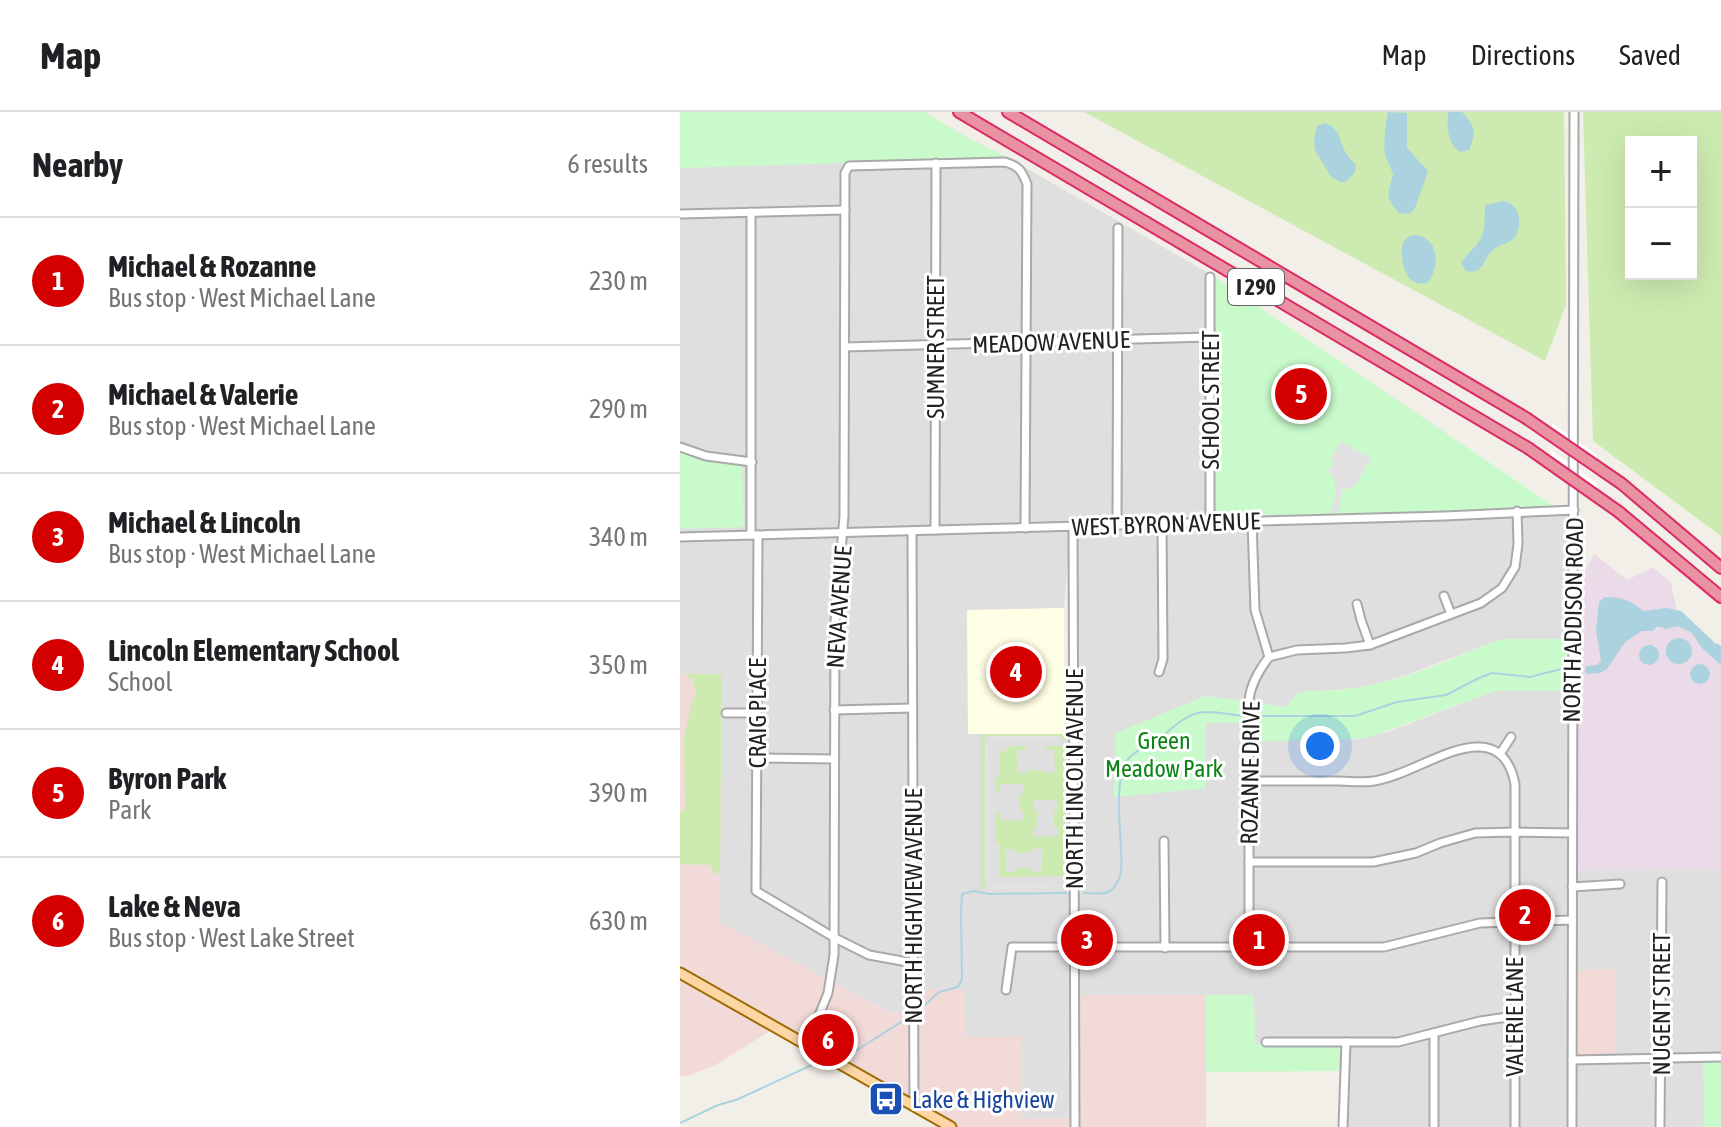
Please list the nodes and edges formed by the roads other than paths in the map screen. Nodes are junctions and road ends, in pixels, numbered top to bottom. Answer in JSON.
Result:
{"nodes":[{"id":1,"x":959,"y":112,"type":"edge"},
{"id":2,"x":1008,"y":112,"type":"edge"},
{"id":3,"x":1574,"y":112,"type":"edge"},
{"id":4,"x":936,"y":163,"type":"junction"},
{"id":5,"x":845,"y":210,"type":"junction"},
{"id":6,"x":751,"y":212,"type":"junction"},
{"id":7,"x":680,"y":214,"type":"edge"},
{"id":8,"x":1118,"y":228,"type":"dead end"},
{"id":9,"x":1210,"y":277,"type":"dead end"},
{"id":10,"x":1210,"y":337,"type":"junction"},
{"id":11,"x":1118,"y":340,"type":"junction"},
{"id":12,"x":1027,"y":343,"type":"junction"},
{"id":13,"x":936,"y":346,"type":"junction"},
{"id":14,"x":845,"y":347,"type":"junction"},
{"id":15,"x":680,"y":447,"type":"edge"},
{"id":16,"x":752,"y":462,"type":"junction"},
{"id":17,"x":1574,"y":510,"type":"junction"},
{"id":18,"x":1517,"y":511,"type":"junction"},
{"id":19,"x":1252,"y":521,"type":"junction"},
{"id":20,"x":1210,"y":522,"type":"junction"},
{"id":21,"x":1117,"y":524,"type":"junction"},
{"id":22,"x":1162,"y":524,"type":"junction"},
{"id":23,"x":1073,"y":526,"type":"junction"},
{"id":24,"x":1025,"y":528,"type":"junction"},
{"id":25,"x":935,"y":530,"type":"junction"},
{"id":26,"x":912,"y":531,"type":"junction"},
{"id":27,"x":844,"y":532,"type":"junction"},
{"id":28,"x":755,"y":535,"type":"junction"},
{"id":29,"x":680,"y":537,"type":"edge"},
{"id":30,"x":1721,"y":568,"type":"edge"},
{"id":31,"x":1508,"y":580,"type":"junction"},
{"id":32,"x":1516,"y":587,"type":"dead end"},
{"id":33,"x":1444,"y":596,"type":"dead end"},
{"id":34,"x":1721,"y":597,"type":"edge"},
{"id":35,"x":1357,"y":604,"type":"dead end"},
{"id":36,"x":1451,"y":614,"type":"junction"},
{"id":37,"x":1370,"y":645,"type":"junction"},
{"id":38,"x":1269,"y":657,"type":"junction"},
{"id":39,"x":1159,"y":672,"type":"dead end"},
{"id":40,"x":912,"y":708,"type":"junction"},
{"id":41,"x":834,"y":710,"type":"junction"},
{"id":42,"x":726,"y":713,"type":"dead end"},
{"id":43,"x":757,"y":713,"type":"junction"},
{"id":44,"x":1511,"y":737,"type":"dead end"},
{"id":45,"x":1500,"y":754,"type":"junction"},
{"id":46,"x":757,"y":758,"type":"junction"},
{"id":47,"x":834,"y":759,"type":"junction"},
{"id":48,"x":1249,"y":781,"type":"junction"},
{"id":49,"x":1514,"y":832,"type":"junction"},
{"id":50,"x":1572,"y":833,"type":"junction"},
{"id":51,"x":1164,"y":841,"type":"dead end"},
{"id":52,"x":1249,"y":862,"type":"junction"},
{"id":53,"x":1662,"y":882,"type":"dead end"},
{"id":54,"x":1620,"y":884,"type":"dead end"},
{"id":55,"x":1572,"y":887,"type":"junction"},
{"id":56,"x":1572,"y":920,"type":"junction"},
{"id":57,"x":1514,"y":922,"type":"junction"},
{"id":58,"x":835,"y":938,"type":"junction"},
{"id":59,"x":1075,"y":947,"type":"junction"},
{"id":60,"x":1165,"y":948,"type":"junction"},
{"id":61,"x":1249,"y":948,"type":"junction"},
{"id":62,"x":913,"y":963,"type":"junction"},
{"id":63,"x":680,"y":973,"type":"edge"},
{"id":64,"x":1006,"y":990,"type":"dead end"},
{"id":65,"x":1514,"y":1016,"type":"junction"},
{"id":66,"x":1434,"y":1033,"type":"junction"},
{"id":67,"x":1266,"y":1042,"type":"dead end"},
{"id":68,"x":1346,"y":1042,"type":"junction"},
{"id":69,"x":807,"y":1045,"type":"junction"},
{"id":70,"x":1721,"y":1057,"type":"edge"},
{"id":71,"x":1661,"y":1058,"type":"junction"},
{"id":72,"x":1572,"y":1060,"type":"junction"},
{"id":73,"x":914,"y":1105,"type":"junction"},
{"id":74,"x":951,"y":1127,"type":"edge"},
{"id":75,"x":1075,"y":1127,"type":"edge"},
{"id":76,"x":1343,"y":1127,"type":"edge"},
{"id":77,"x":1434,"y":1127,"type":"edge"},
{"id":78,"x":1515,"y":1127,"type":"edge"},
{"id":79,"x":1572,"y":1127,"type":"edge"},
{"id":80,"x":1660,"y":1127,"type":"edge"}],
"edges":[{"from":1,"to":34,"type":"highway","number":"I 290","bridge":true},
{"from":2,"to":30,"type":"highway","number":"I 290","bridge":true},
{"from":3,"to":17,"type":"street","name":"NORTH ADDISON ROAD"},
{"from":4,"to":5,"type":"street","name":"NEVA AVENUE"},
{"from":4,"to":12,"type":"street"},
{"from":4,"to":13,"type":"street","name":"SUMNER STREET"},
{"from":5,"to":6,"type":"street"},
{"from":5,"to":14,"type":"street","name":"NEVA AVENUE"},
{"from":6,"to":7,"type":"street"},
{"from":6,"to":16,"type":"street","name":"CRAIG PLACE"},
{"from":8,"to":11,"type":"street"},
{"from":9,"to":10,"type":"street","name":"SCHOOL STREET"},
{"from":10,"to":11,"type":"street","name":"MEADOW AVENUE"},
{"from":10,"to":20,"type":"street","name":"SCHOOL STREET"},
{"from":11,"to":12,"type":"street","name":"MEADOW AVENUE"},
{"from":11,"to":21,"type":"street"},
{"from":12,"to":13,"type":"street","name":"MEADOW AVENUE"},
{"from":12,"to":24,"type":"street"},
{"from":13,"to":14,"type":"street","name":"MEADOW AVENUE"},
{"from":13,"to":25,"type":"street","name":"SUMNER STREET"},
{"from":14,"to":27,"type":"street","name":"NEVA AVENUE"},
{"from":15,"to":16,"type":"street"},
{"from":16,"to":28,"type":"street","name":"CRAIG PLACE"},
{"from":17,"to":18,"type":"street","name":"WEST BYRON AVENUE"},
{"from":17,"to":50,"type":"street","name":"NORTH ADDISON ROAD"},
{"from":18,"to":19,"type":"street","name":"WEST BYRON AVENUE"},
{"from":18,"to":31,"type":"street"},
{"from":19,"to":20,"type":"street","name":"WEST BYRON AVENUE"},
{"from":19,"to":38,"type":"street"},
{"from":20,"to":22,"type":"street","name":"WEST BYRON AVENUE"},
{"from":21,"to":22,"type":"street","name":"WEST BYRON AVENUE"},
{"from":21,"to":23,"type":"street","name":"WEST BYRON AVENUE"},
{"from":22,"to":39,"type":"street"},
{"from":23,"to":24,"type":"street","name":"WEST BYRON AVENUE"},
{"from":23,"to":59,"type":"street","name":"NORTH LINCOLN AVENUE"},
{"from":24,"to":25,"type":"street","name":"WEST BYRON AVENUE"},
{"from":25,"to":26,"type":"street","name":"WEST BYRON AVENUE"},
{"from":26,"to":27,"type":"street","name":"WEST BYRON AVENUE"},
{"from":26,"to":40,"type":"street","name":"NORTH HIGHVIEW AVENUE"},
{"from":27,"to":28,"type":"street","name":"WEST BYRON AVENUE"},
{"from":27,"to":41,"type":"street","name":"NEVA AVENUE"},
{"from":28,"to":29,"type":"street","name":"WEST BYRON AVENUE"},
{"from":28,"to":43,"type":"street","name":"CRAIG PLACE"},
{"from":31,"to":32,"type":"street"},
{"from":31,"to":36,"type":"street"},
{"from":33,"to":36,"type":"street"},
{"from":35,"to":37,"type":"street"},
{"from":36,"to":37,"type":"street"},
{"from":37,"to":38,"type":"street"},
{"from":38,"to":48,"type":"street","name":"ROZANNE DRIVE"},
{"from":40,"to":41,"type":"street"},
{"from":40,"to":62,"type":"street","name":"NORTH HIGHVIEW AVENUE"},
{"from":41,"to":47,"type":"street","name":"NEVA AVENUE"},
{"from":42,"to":43,"type":"street"},
{"from":43,"to":46,"type":"street","name":"CRAIG PLACE"},
{"from":44,"to":45,"type":"street"},
{"from":45,"to":48,"type":"street"},
{"from":45,"to":49,"type":"street","name":"VALERIE LANE"},
{"from":46,"to":47,"type":"street"},
{"from":46,"to":58,"type":"street","name":"CRAIG PLACE"},
{"from":47,"to":58,"type":"street","name":"NEVA AVENUE"},
{"from":48,"to":52,"type":"street","name":"ROZANNE DRIVE"},
{"from":49,"to":50,"type":"street"},
{"from":49,"to":52,"type":"street"},
{"from":49,"to":57,"type":"street","name":"VALERIE LANE"},
{"from":50,"to":55,"type":"street","name":"NORTH ADDISON ROAD"},
{"from":51,"to":60,"type":"street"},
{"from":52,"to":61,"type":"street","name":"ROZANNE DRIVE"},
{"from":53,"to":71,"type":"street","name":"NUGENT STREET"},
{"from":54,"to":55,"type":"street"},
{"from":55,"to":56,"type":"street","name":"NORTH ADDISON ROAD"},
{"from":56,"to":57,"type":"street"},
{"from":56,"to":72,"type":"street","name":"NORTH ADDISON ROAD"},
{"from":57,"to":61,"type":"street"},
{"from":57,"to":65,"type":"street","name":"VALERIE LANE"},
{"from":58,"to":62,"type":"street"},
{"from":58,"to":69,"type":"street","name":"NEVA AVENUE"},
{"from":59,"to":60,"type":"street"},
{"from":59,"to":64,"type":"street"},
{"from":59,"to":75,"type":"street","name":"NORTH LINCOLN AVENUE"},
{"from":60,"to":61,"type":"street"},
{"from":62,"to":73,"type":"street","name":"NORTH HIGHVIEW AVENUE"},
{"from":63,"to":69,"type":"main road"},
{"from":65,"to":66,"type":"street"},
{"from":65,"to":78,"type":"street","name":"VALERIE LANE"},
{"from":66,"to":68,"type":"street"},
{"from":66,"to":77,"type":"street"},
{"from":67,"to":68,"type":"street"},
{"from":68,"to":76,"type":"street"},
{"from":69,"to":73,"type":"main road"},
{"from":70,"to":71,"type":"street"},
{"from":71,"to":72,"type":"street"},
{"from":71,"to":80,"type":"street","name":"NUGENT STREET"},
{"from":72,"to":79,"type":"street","name":"NORTH ADDISON ROAD"},
{"from":73,"to":74,"type":"main road"}]}
